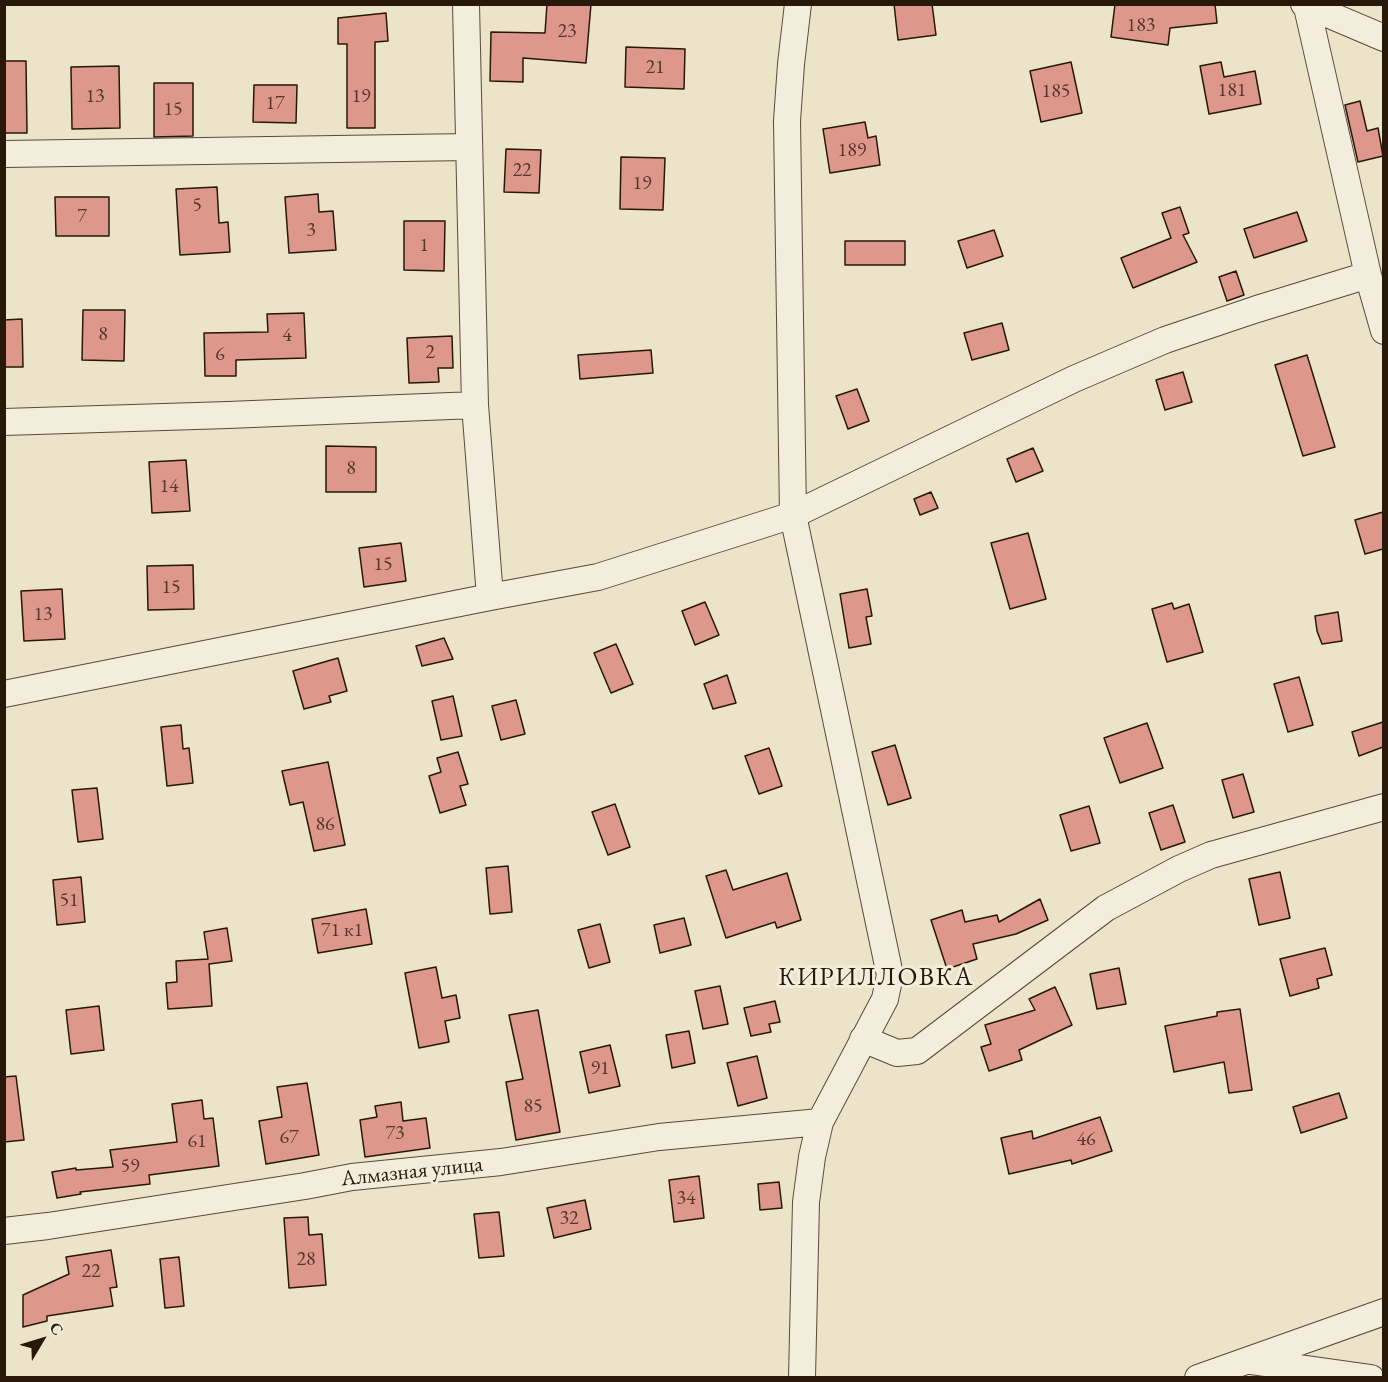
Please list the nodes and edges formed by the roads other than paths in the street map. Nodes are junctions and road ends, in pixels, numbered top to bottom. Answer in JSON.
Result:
{"nodes":[{"id":1,"x":466,"y":4,"type":"edge"},
{"id":2,"x":798,"y":4,"type":"edge"},
{"id":3,"x":1305,"y":6,"type":"edge"},
{"id":4,"x":1383,"y":38,"type":"edge"},
{"id":5,"x":469,"y":147,"type":"junction"},
{"id":6,"x":4,"y":154,"type":"edge"},
{"id":7,"x":1368,"y":275,"type":"junction"},
{"id":8,"x":1383,"y":331,"type":"edge"},
{"id":9,"x":476,"y":405,"type":"junction"},
{"id":10,"x":4,"y":422,"type":"edge"},
{"id":11,"x":793,"y":515,"type":"junction"},
{"id":12,"x":490,"y":597,"type":"junction"},
{"id":13,"x":4,"y":694,"type":"edge"},
{"id":14,"x":1383,"y":807,"type":"edge"},
{"id":15,"x":863,"y":1039,"type":"junction"},
{"id":16,"x":820,"y":1122,"type":"junction"},
{"id":17,"x":4,"y":1231,"type":"edge"},
{"id":18,"x":1383,"y":1312,"type":"edge"},
{"id":19,"x":1246,"y":1360,"type":"junction"},
{"id":20,"x":802,"y":1377,"type":"edge"},
{"id":21,"x":1198,"y":1377,"type":"edge"},
{"id":22,"x":1371,"y":1377,"type":"edge"}],
"edges":[{"from":1,"to":5,"type":"street"},
{"from":2,"to":11,"type":"street"},
{"from":3,"to":4,"type":"street"},
{"from":3,"to":7,"type":"street"},
{"from":5,"to":6,"type":"street"},
{"from":5,"to":9,"type":"street"},
{"from":7,"to":8,"type":"street"},
{"from":7,"to":11,"type":"street"},
{"from":9,"to":10,"type":"street"},
{"from":9,"to":12,"type":"street"},
{"from":11,"to":12,"type":"street"},
{"from":11,"to":15,"type":"street"},
{"from":12,"to":13,"type":"street"},
{"from":14,"to":15,"type":"street"},
{"from":15,"to":16,"type":"street"},
{"from":16,"to":17,"type":"street","name":"Алмазная улица"},
{"from":16,"to":20,"type":"street"},
{"from":18,"to":19,"type":"street"},
{"from":19,"to":21,"type":"street"},
{"from":19,"to":22,"type":"street"}]}
